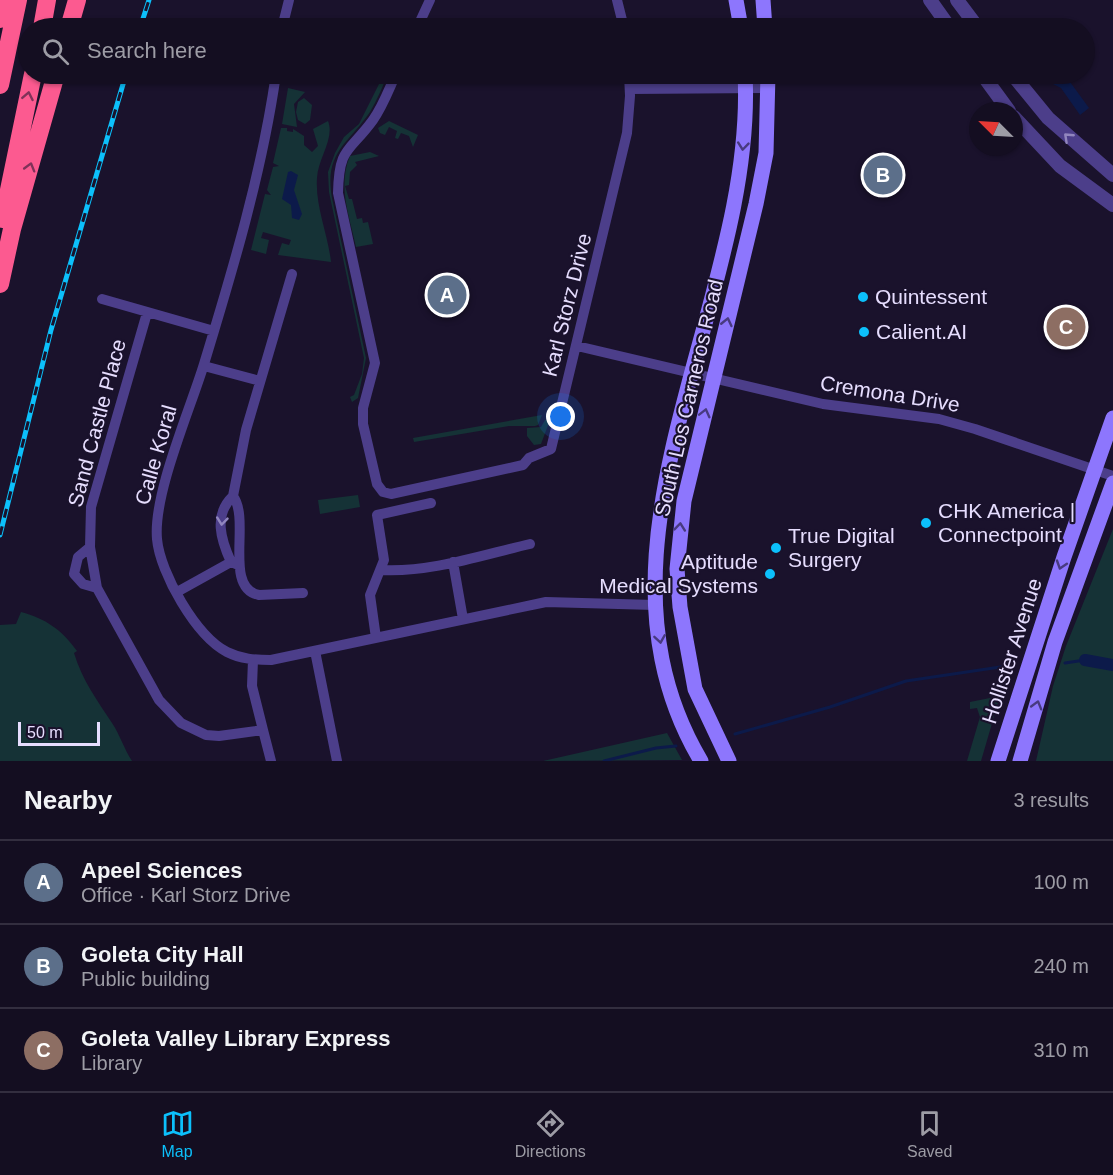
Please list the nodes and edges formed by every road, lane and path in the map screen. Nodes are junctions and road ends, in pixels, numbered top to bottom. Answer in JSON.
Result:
{"nodes":[{"id":1,"x":3,"y":0,"type":"edge"},
{"id":2,"x":18,"y":0,"type":"edge"},
{"id":3,"x":47,"y":0,"type":"edge"},
{"id":4,"x":77,"y":0,"type":"edge"},
{"id":5,"x":289,"y":0,"type":"edge"},
{"id":6,"x":430,"y":0,"type":"edge"},
{"id":7,"x":618,"y":0,"type":"edge"},
{"id":8,"x":736,"y":0,"type":"edge"},
{"id":9,"x":763,"y":0,"type":"edge"},
{"id":10,"x":957,"y":0,"type":"edge"},
{"id":11,"x":932,"y":1,"type":"edge"},
{"id":12,"x":44,"y":18,"type":"edge"},
{"id":13,"x":72,"y":18,"type":"edge"},
{"id":14,"x":284,"y":18,"type":"edge"},
{"id":15,"x":422,"y":18,"type":"edge"},
{"id":16,"x":622,"y":18,"type":"edge"},
{"id":17,"x":739,"y":18,"type":"edge"},
{"id":18,"x":764,"y":18,"type":"edge"},
{"id":19,"x":943,"y":18,"type":"edge"},
{"id":20,"x":970,"y":18,"type":"edge"},
{"id":21,"x":0,"y":19,"type":"edge"},
{"id":22,"x":31,"y":84,"type":"edge"},
{"id":23,"x":53,"y":84,"type":"edge"},
{"id":24,"x":274,"y":84,"type":"edge"},
{"id":25,"x":391,"y":84,"type":"edge"},
{"id":26,"x":630,"y":84,"type":"edge"},
{"id":27,"x":702,"y":84,"type":"edge"},
{"id":28,"x":746,"y":84,"type":"edge"},
{"id":29,"x":769,"y":84,"type":"edge"},
{"id":30,"x":989,"y":84,"type":"edge"},
{"id":31,"x":1020,"y":84,"type":"edge"},
{"id":32,"x":0,"y":85,"type":"edge"},
{"id":33,"x":630,"y":89,"type":"junction"},
{"id":34,"x":1002,"y":102,"type":"edge"},
{"id":35,"x":1023,"y":127,"type":"edge"},
{"id":36,"x":1113,"y":175,"type":"edge"},
{"id":37,"x":1113,"y":205,"type":"edge"},
{"id":38,"x":0,"y":236,"type":"edge"},
{"id":39,"x":292,"y":274,"type":"dead end"},
{"id":40,"x":0,"y":284,"type":"edge"},
{"id":41,"x":102,"y":299,"type":"dead end"},
{"id":42,"x":147,"y":313,"type":"junction"},
{"id":43,"x":214,"y":331,"type":"junction"},
{"id":44,"x":578,"y":345,"type":"junction"},
{"id":45,"x":204,"y":366,"type":"junction"},
{"id":46,"x":692,"y":374,"type":"junction"},
{"id":47,"x":714,"y":379,"type":"junction"},
{"id":48,"x":260,"y":381,"type":"junction"},
{"id":49,"x":1113,"y":418,"type":"edge"},
{"id":50,"x":1094,"y":470,"type":"junction"},
{"id":51,"x":1113,"y":476,"type":"edge"},
{"id":52,"x":1113,"y":483,"type":"edge"},
{"id":53,"x":233,"y":496,"type":"junction"},
{"id":54,"x":431,"y":503,"type":"dead end"},
{"id":55,"x":530,"y":544,"type":"dead end"},
{"id":56,"x":90,"y":547,"type":"junction"},
{"id":57,"x":453,"y":562,"type":"junction"},
{"id":58,"x":234,"y":564,"type":"junction"},
{"id":59,"x":380,"y":570,"type":"junction"},
{"id":60,"x":97,"y":588,"type":"junction"},
{"id":61,"x":177,"y":592,"type":"junction"},
{"id":62,"x":303,"y":593,"type":"dead end"},
{"id":63,"x":655,"y":605,"type":"junction"},
{"id":64,"x":463,"y":619,"type":"junction"},
{"id":65,"x":376,"y":638,"type":"junction"},
{"id":66,"x":315,"y":651,"type":"junction"},
{"id":67,"x":253,"y":660,"type":"junction"},
{"id":68,"x":263,"y":730,"type":"junction"},
{"id":69,"x":728,"y":759,"type":"edge"},
{"id":70,"x":271,"y":761,"type":"edge"},
{"id":71,"x":338,"y":761,"type":"edge"},
{"id":72,"x":701,"y":761,"type":"edge"},
{"id":73,"x":998,"y":761,"type":"edge"},
{"id":74,"x":1020,"y":761,"type":"edge"}],
"edges":[{"from":1,"to":21,"type":"highway"},
{"from":2,"to":32,"type":"highway"},
{"from":3,"to":12,"type":"highway"},
{"from":4,"to":13,"type":"highway"},
{"from":5,"to":14,"type":"street"},
{"from":6,"to":15,"type":"street"},
{"from":7,"to":16,"type":"street"},
{"from":8,"to":17,"type":"main road"},
{"from":9,"to":18,"type":"main road"},
{"from":10,"to":20,"type":"street"},
{"from":11,"to":19,"type":"street"},
{"from":38,"to":22,"type":"highway","one_way":true},
{"from":40,"to":23,"type":"highway","one_way":true},
{"from":24,"to":43,"type":"street","name":"Calle Koral"},
{"from":25,"to":44,"type":"street","name":"Karl Storz Drive"},
{"from":26,"to":33,"type":"street","name":"Karl Storz Drive"},
{"from":27,"to":33,"type":"street"},
{"from":28,"to":46,"type":"main road","name":"South Los Carneros Road","one_way":true},
{"from":47,"to":29,"type":"main road","name":"South Los Carneros Road","one_way":true},
{"from":30,"to":34,"type":"street"},
{"from":36,"to":31,"type":"street","one_way":true},
{"from":33,"to":44,"type":"street","name":"Karl Storz Drive"},
{"from":35,"to":37,"type":"street"},
{"from":39,"to":48,"type":"street"},
{"from":41,"to":42,"type":"street"},
{"from":42,"to":43,"type":"street"},
{"from":42,"to":56,"type":"street","name":"Sand Castle Place"},
{"from":43,"to":45,"type":"street","name":"Calle Koral"},
{"from":44,"to":46,"type":"street","name":"Cremona Drive"},
{"from":45,"to":48,"type":"street"},
{"from":45,"to":61,"type":"street","name":"Calle Koral"},
{"from":46,"to":47,"type":"street","name":"Cremona Drive"},
{"from":46,"to":63,"type":"main road","name":"South Los Carneros Road"},
{"from":47,"to":50,"type":"street","name":"Cremona Drive"},
{"from":69,"to":47,"type":"main road","name":"South Los Carneros Road","one_way":true},
{"from":48,"to":53,"type":"street"},
{"from":49,"to":50,"type":"main road","name":"Hollister Avenue"},
{"from":50,"to":51,"type":"street","name":"Cremona Drive"},
{"from":50,"to":73,"type":"main road","name":"Hollister Avenue","one_way":true},
{"from":74,"to":52,"type":"main road","name":"Hollister Avenue","one_way":true},
{"from":53,"to":58,"type":"street"},
{"from":53,"to":58,"type":"street","one_way":true},
{"from":54,"to":59,"type":"street"},
{"from":55,"to":57,"type":"street"},
{"from":56,"to":60,"type":"street","name":"Sand Castle Place"},
{"from":56,"to":60,"type":"street"},
{"from":57,"to":59,"type":"street"},
{"from":57,"to":64,"type":"street"},
{"from":58,"to":61,"type":"street"},
{"from":58,"to":62,"type":"street"},
{"from":59,"to":65,"type":"street"},
{"from":60,"to":68,"type":"street","name":"Sand Castle Place"},
{"from":61,"to":67,"type":"street","name":"Calle Koral"},
{"from":63,"to":64,"type":"street","name":"Calle Koral"},
{"from":63,"to":72,"type":"main road","name":"South Los Carneros Road","one_way":true},
{"from":64,"to":65,"type":"street","name":"Calle Koral"},
{"from":65,"to":66,"type":"street","name":"Calle Koral"},
{"from":66,"to":67,"type":"street","name":"Calle Koral"},
{"from":66,"to":71,"type":"street"},
{"from":67,"to":68,"type":"street"},
{"from":68,"to":70,"type":"street"}]}
